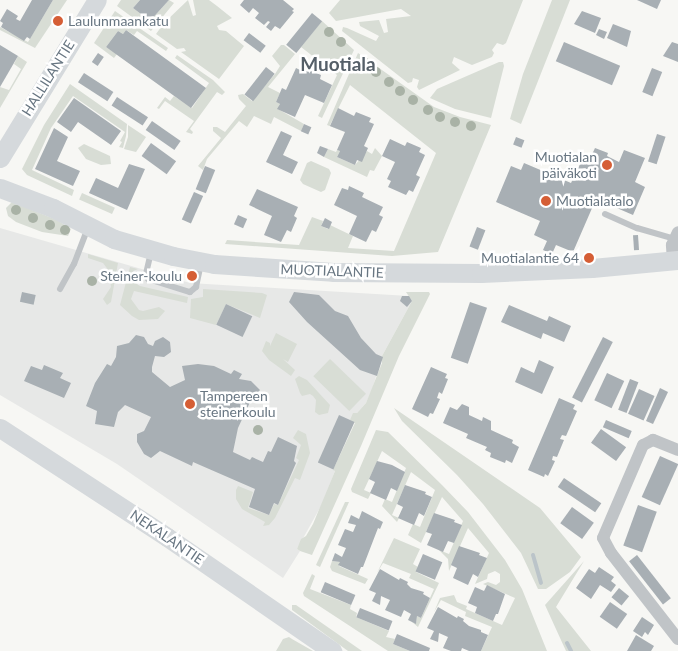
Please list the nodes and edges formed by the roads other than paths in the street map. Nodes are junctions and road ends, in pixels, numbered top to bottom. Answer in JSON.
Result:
{"nodes":[{"id":1,"x":97,"y":0,"type":"edge"},
{"id":2,"x":0,"y":158,"type":"edge"},
{"id":3,"x":0,"y":188,"type":"edge"},
{"id":4,"x":605,"y":214,"type":"dead end"},
{"id":5,"x":89,"y":227,"type":"junction"},
{"id":6,"x":676,"y":236,"type":"edge"},
{"id":7,"x":152,"y":251,"type":"junction"},
{"id":8,"x":676,"y":260,"type":"edge"},
{"id":9,"x":201,"y":262,"type":"junction"},
{"id":10,"x":60,"y":289,"type":"dead end"},
{"id":11,"x":0,"y":428,"type":"edge"},
{"id":12,"x":678,"y":450,"type":"edge"},
{"id":13,"x":678,"y":639,"type":"edge"},
{"id":14,"x":332,"y":651,"type":"edge"}],
"edges":[{"from":1,"to":2,"type":"street","name":"HALLILANTIE"},
{"from":3,"to":5,"type":"street","name":"MUOTIALANTIE"},
{"from":4,"to":6,"type":"lane"},
{"from":5,"to":7,"type":"street","name":"MUOTIALANTIE"},
{"from":5,"to":10,"type":"lane"},
{"from":6,"to":8,"type":"street"},
{"from":7,"to":9,"type":"street","name":"MUOTIALANTIE"},
{"from":7,"to":9,"type":"lane"},
{"from":8,"to":9,"type":"street","name":"MUOTIALANTIE"},
{"from":11,"to":14,"type":"street","name":"NEKALANTIE"},
{"from":12,"to":13,"type":"street"}]}
